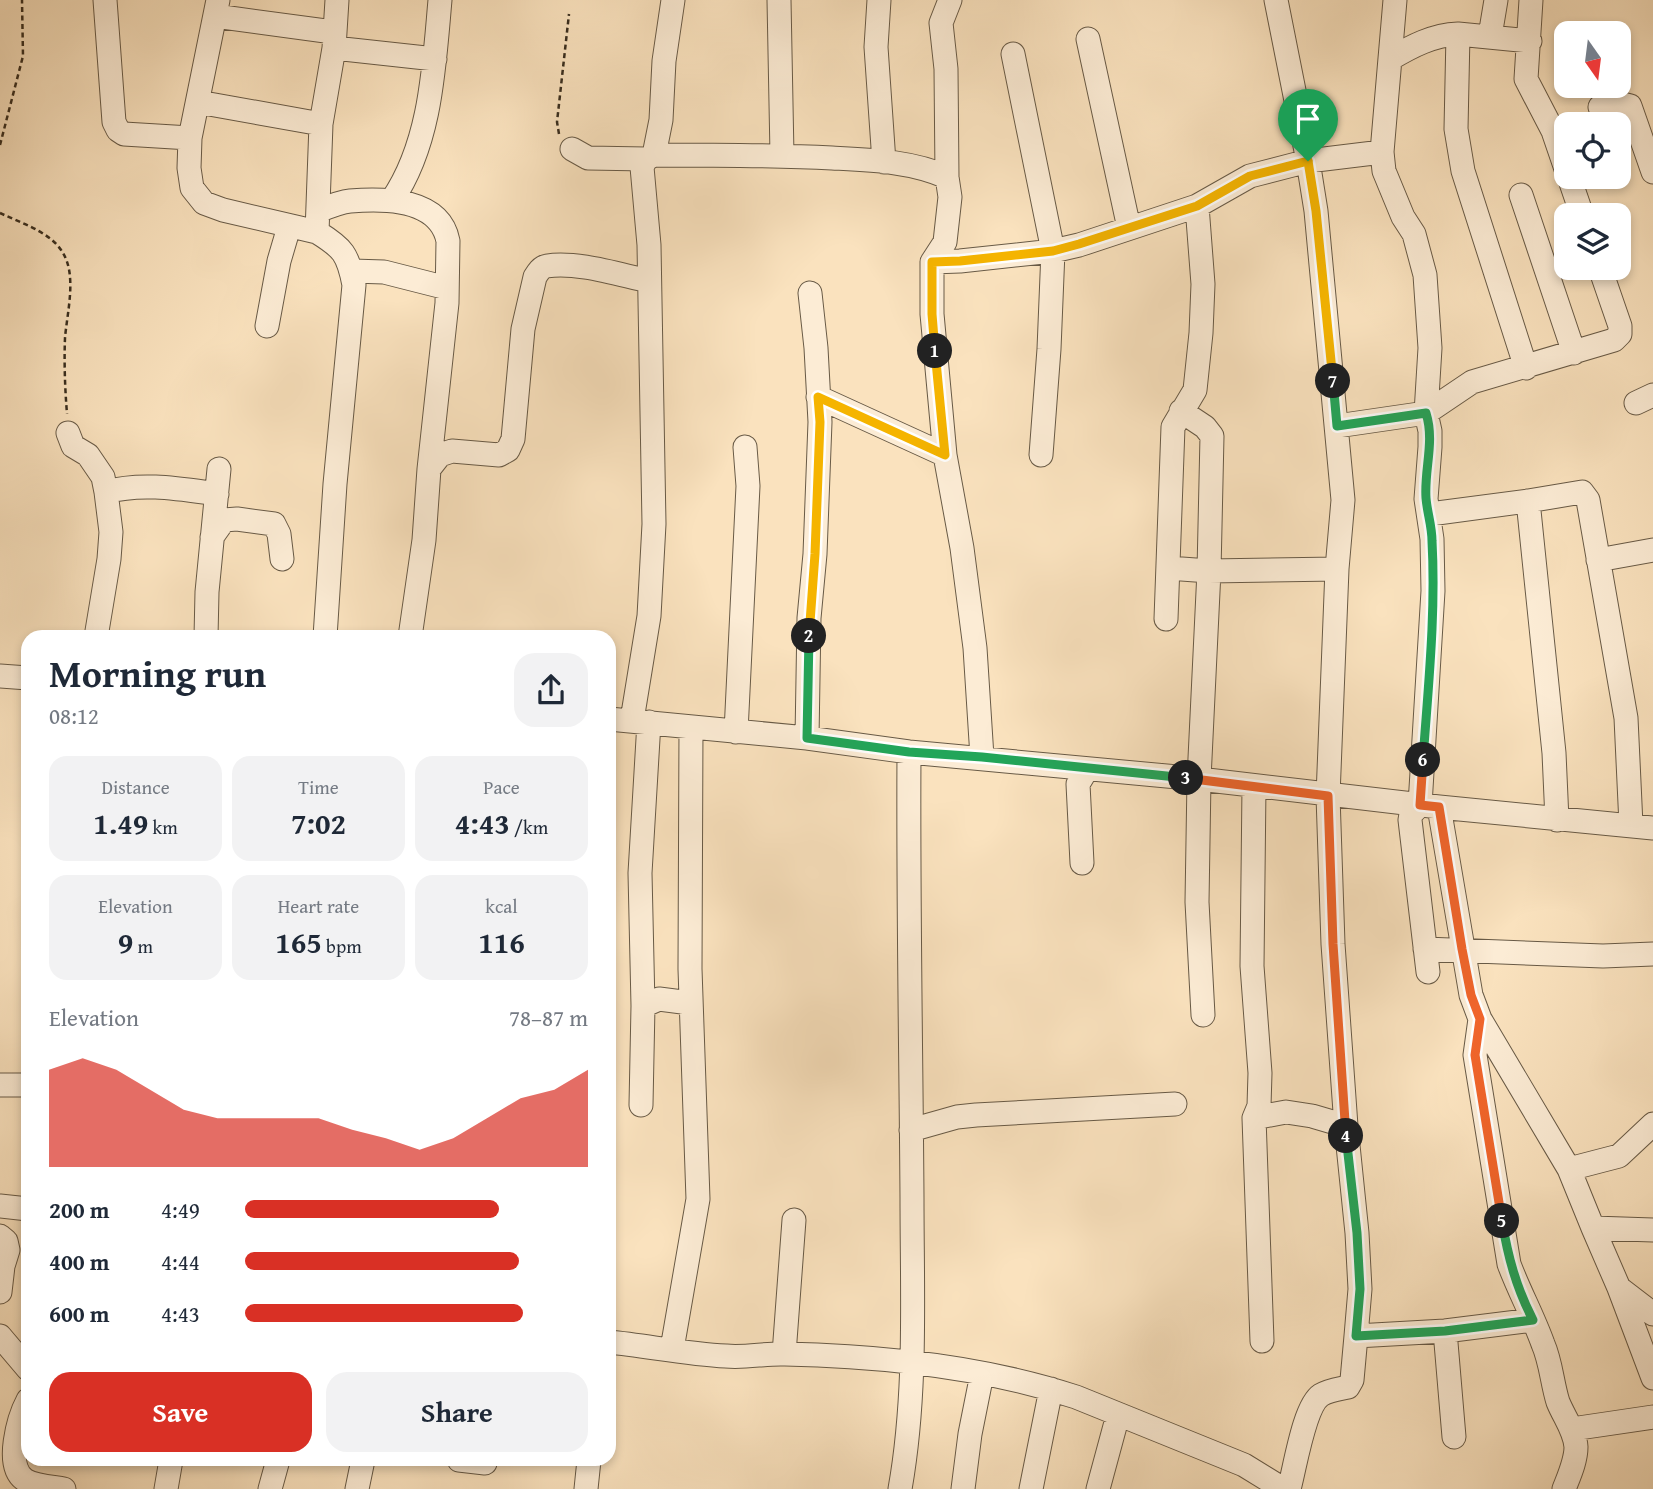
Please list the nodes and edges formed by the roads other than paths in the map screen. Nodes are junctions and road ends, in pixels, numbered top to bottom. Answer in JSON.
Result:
{"nodes":[{"id":1,"x":106,"y":0,"type":"edge"},
{"id":2,"x":337,"y":0,"type":"edge"},
{"id":3,"x":440,"y":0,"type":"edge"},
{"id":4,"x":673,"y":0,"type":"edge"},
{"id":5,"x":779,"y":0,"type":"edge"},
{"id":6,"x":879,"y":0,"type":"edge"},
{"id":7,"x":950,"y":0,"type":"edge"},
{"id":8,"x":1276,"y":0,"type":"edge"},
{"id":9,"x":1395,"y":0,"type":"edge"},
{"id":10,"x":1496,"y":0,"type":"edge"},
{"id":11,"x":1531,"y":0,"type":"edge"},
{"id":12,"x":216,"y":8,"type":"edge"},
{"id":13,"x":1458,"y":34,"type":"junction"},
{"id":14,"x":1490,"y":36,"type":"junction"},
{"id":15,"x":1088,"y":39,"type":"dead end"},
{"id":16,"x":334,"y":40,"type":"junction"},
{"id":17,"x":1530,"y":41,"type":"junction"},
{"id":18,"x":1013,"y":54,"type":"dead end"},
{"id":19,"x":1390,"y":58,"type":"junction"},
{"id":20,"x":435,"y":59,"type":"junction"},
{"id":21,"x":198,"y":102,"type":"junction"},
{"id":22,"x":1600,"y":107,"type":"dead end"},
{"id":23,"x":321,"y":124,"type":"junction"},
{"id":24,"x":1554,"y":134,"type":"edge"},
{"id":25,"x":190,"y":138,"type":"junction"},
{"id":26,"x":572,"y":149,"type":"road end"},
{"id":27,"x":1382,"y":152,"type":"junction"},
{"id":28,"x":782,"y":155,"type":"junction"},
{"id":29,"x":650,"y":157,"type":"junction"},
{"id":30,"x":1308,"y":161,"type":"junction"},
{"id":31,"x":884,"y":162,"type":"junction"},
{"id":32,"x":1653,"y":172,"type":"edge"},
{"id":33,"x":947,"y":177,"type":"junction"},
{"id":34,"x":1521,"y":195,"type":"dead end"},
{"id":35,"x":393,"y":200,"type":"junction"},
{"id":36,"x":1197,"y":206,"type":"junction"},
{"id":37,"x":317,"y":221,"type":"junction"},
{"id":38,"x":289,"y":227,"type":"junction"},
{"id":39,"x":1129,"y":228,"type":"junction"},
{"id":40,"x":1053,"y":251,"type":"junction"},
{"id":41,"x":932,"y":262,"type":"junction"},
{"id":42,"x":352,"y":271,"type":"junction"},
{"id":43,"x":1604,"y":280,"type":"edge"},
{"id":44,"x":649,"y":281,"type":"junction"},
{"id":45,"x":447,"y":288,"type":"junction"},
{"id":46,"x":810,"y":293,"type":"dead end"},
{"id":47,"x":267,"y":326,"type":"dead end"},
{"id":48,"x":1574,"y":353,"type":"junction"},
{"id":49,"x":1526,"y":368,"type":"junction"},
{"id":50,"x":818,"y":397,"type":"junction"},
{"id":51,"x":1181,"y":411,"type":"junction"},
{"id":52,"x":1426,"y":413,"type":"junction"},
{"id":53,"x":1337,"y":426,"type":"junction"},
{"id":54,"x":68,"y":433,"type":"road end"},
{"id":55,"x":745,"y":447,"type":"dead end"},
{"id":56,"x":945,"y":455,"type":"junction"},
{"id":57,"x":1041,"y":455,"type":"dead end"},
{"id":58,"x":219,"y":469,"type":"dead end"},
{"id":59,"x":429,"y":469,"type":"junction"},
{"id":60,"x":106,"y":492,"type":"junction"},
{"id":61,"x":217,"y":494,"type":"junction"},
{"id":62,"x":1528,"y":501,"type":"junction"},
{"id":63,"x":1430,"y":514,"type":"junction"},
{"id":64,"x":212,"y":537,"type":"junction"},
{"id":65,"x":1653,"y":550,"type":"edge"},
{"id":66,"x":282,"y":559,"type":"dead end"},
{"id":67,"x":1598,"y":560,"type":"junction"},
{"id":68,"x":1168,"y":568,"type":"junction"},
{"id":69,"x":1337,"y":569,"type":"junction"},
{"id":70,"x":1209,"y":571,"type":"junction"},
{"id":71,"x":1167,"y":619,"type":"dead end"},
{"id":72,"x":97,"y":630,"type":"edge"},
{"id":73,"x":206,"y":630,"type":"edge"},
{"id":74,"x":325,"y":630,"type":"edge"},
{"id":75,"x":411,"y":630,"type":"edge"},
{"id":76,"x":0,"y":676,"type":"edge"},
{"id":77,"x":21,"y":678,"type":"edge"},
{"id":78,"x":616,"y":719,"type":"edge"},
{"id":79,"x":641,"y":721,"type":"junction"},
{"id":80,"x":691,"y":727,"type":"junction"},
{"id":81,"x":736,"y":732,"type":"junction"},
{"id":82,"x":807,"y":738,"type":"junction"},
{"id":83,"x":909,"y":752,"type":"junction"},
{"id":84,"x":982,"y":757,"type":"junction"},
{"id":85,"x":1087,"y":769,"type":"junction"},
{"id":86,"x":1199,"y":779,"type":"junction"},
{"id":87,"x":1254,"y":786,"type":"junction"},
{"id":88,"x":1328,"y":796,"type":"junction"},
{"id":89,"x":1430,"y":806,"type":"junction"},
{"id":90,"x":1557,"y":820,"type":"junction"},
{"id":91,"x":1642,"y":827,"type":"edge"},
{"id":92,"x":1082,"y":863,"type":"dead end"},
{"id":93,"x":1425,"y":949,"type":"junction"},
{"id":94,"x":1462,"y":949,"type":"junction"},
{"id":95,"x":1653,"y":954,"type":"edge"},
{"id":96,"x":1428,"y":972,"type":"dead end"},
{"id":97,"x":690,"y":1003,"type":"junction"},
{"id":98,"x":643,"y":1006,"type":"junction"},
{"id":99,"x":1203,"y":1015,"type":"dead end"},
{"id":100,"x":1480,"y":1019,"type":"junction"},
{"id":101,"x":0,"y":1085,"type":"edge"},
{"id":102,"x":21,"y":1085,"type":"edge"},
{"id":103,"x":641,"y":1104,"type":"dead end"},
{"id":104,"x":1175,"y":1104,"type":"dead end"},
{"id":105,"x":1254,"y":1118,"type":"junction"},
{"id":106,"x":1653,"y":1124,"type":"edge"},
{"id":107,"x":1346,"y":1126,"type":"junction"},
{"id":108,"x":911,"y":1130,"type":"junction"},
{"id":109,"x":1569,"y":1169,"type":"junction"},
{"id":110,"x":0,"y":1206,"type":"edge"},
{"id":111,"x":21,"y":1208,"type":"edge"},
{"id":112,"x":794,"y":1220,"type":"dead end"},
{"id":113,"x":1593,"y":1228,"type":"junction"},
{"id":114,"x":1653,"y":1230,"type":"edge"},
{"id":115,"x":0,"y":1236,"type":"edge"},
{"id":116,"x":1619,"y":1287,"type":"junction"},
{"id":117,"x":0,"y":1292,"type":"edge"},
{"id":118,"x":1653,"y":1314,"type":"edge"},
{"id":119,"x":1533,"y":1320,"type":"junction"},
{"id":120,"x":1445,"y":1331,"type":"junction"},
{"id":121,"x":0,"y":1336,"type":"edge"},
{"id":122,"x":1356,"y":1336,"type":"junction"},
{"id":123,"x":1262,"y":1340,"type":"dead end"},
{"id":124,"x":616,"y":1343,"type":"edge"},
{"id":125,"x":1647,"y":1347,"type":"edge"},
{"id":126,"x":672,"y":1349,"type":"junction"},
{"id":127,"x":784,"y":1354,"type":"junction"},
{"id":128,"x":21,"y":1361,"type":"edge"},
{"id":129,"x":913,"y":1362,"type":"junction"},
{"id":130,"x":982,"y":1374,"type":"junction"},
{"id":131,"x":1653,"y":1378,"type":"edge"},
{"id":132,"x":1051,"y":1389,"type":"junction"},
{"id":133,"x":21,"y":1412,"type":"edge"},
{"id":134,"x":1118,"y":1415,"type":"junction"},
{"id":135,"x":1653,"y":1417,"type":"edge"},
{"id":136,"x":1572,"y":1429,"type":"junction"},
{"id":137,"x":1454,"y":1437,"type":"dead end"},
{"id":138,"x":170,"y":1466,"type":"edge"},
{"id":139,"x":276,"y":1466,"type":"edge"},
{"id":140,"x":362,"y":1466,"type":"edge"},
{"id":141,"x":588,"y":1466,"type":"edge"},
{"id":142,"x":64,"y":1489,"type":"edge"},
{"id":143,"x":166,"y":1489,"type":"edge"},
{"id":144,"x":270,"y":1489,"type":"edge"},
{"id":145,"x":357,"y":1489,"type":"edge"},
{"id":146,"x":586,"y":1489,"type":"edge"},
{"id":147,"x":900,"y":1489,"type":"edge"},
{"id":148,"x":963,"y":1489,"type":"edge"},
{"id":149,"x":1031,"y":1489,"type":"edge"},
{"id":150,"x":1098,"y":1489,"type":"edge"},
{"id":151,"x":1283,"y":1489,"type":"edge"},
{"id":152,"x":1289,"y":1489,"type":"edge"},
{"id":153,"x":1564,"y":1489,"type":"edge"}],
"edges":[{"from":1,"to":25,"type":"street"},
{"from":2,"to":16,"type":"street"},
{"from":3,"to":20,"type":"street"},
{"from":4,"to":29,"type":"street"},
{"from":5,"to":28,"type":"street"},
{"from":6,"to":31,"type":"street"},
{"from":7,"to":33,"type":"street"},
{"from":8,"to":30,"type":"street"},
{"from":9,"to":19,"type":"street"},
{"from":10,"to":14,"type":"street"},
{"from":11,"to":17,"type":"street"},
{"from":12,"to":16,"type":"street"},
{"from":12,"to":21,"type":"street"},
{"from":13,"to":14,"type":"street"},
{"from":13,"to":19,"type":"street"},
{"from":13,"to":49,"type":"street"},
{"from":14,"to":17,"type":"street"},
{"from":15,"to":39,"type":"street"},
{"from":16,"to":20,"type":"street"},
{"from":16,"to":23,"type":"street"},
{"from":17,"to":24,"type":"street"},
{"from":18,"to":40,"type":"street"},
{"from":19,"to":27,"type":"street"},
{"from":20,"to":35,"type":"street"},
{"from":21,"to":23,"type":"street"},
{"from":21,"to":25,"type":"street"},
{"from":22,"to":32,"type":"street"},
{"from":23,"to":37,"type":"street"},
{"from":25,"to":38,"type":"street"},
{"from":26,"to":29,"type":"street"},
{"from":27,"to":30,"type":"street"},
{"from":27,"to":52,"type":"street"},
{"from":28,"to":29,"type":"street"},
{"from":28,"to":31,"type":"street"},
{"from":29,"to":44,"type":"street"},
{"from":30,"to":36,"type":"street"},
{"from":30,"to":53,"type":"street"},
{"from":31,"to":33,"type":"street"},
{"from":33,"to":41,"type":"street"},
{"from":34,"to":48,"type":"street"},
{"from":35,"to":37,"type":"street"},
{"from":35,"to":45,"type":"street"},
{"from":36,"to":39,"type":"street"},
{"from":36,"to":51,"type":"street"},
{"from":37,"to":38,"type":"street"},
{"from":37,"to":42,"type":"street"},
{"from":38,"to":47,"type":"street"},
{"from":39,"to":40,"type":"street"},
{"from":40,"to":41,"type":"street"},
{"from":40,"to":57,"type":"street"},
{"from":41,"to":56,"type":"street"},
{"from":42,"to":45,"type":"street"},
{"from":42,"to":74,"type":"street"},
{"from":43,"to":48,"type":"street"},
{"from":44,"to":59,"type":"street"},
{"from":44,"to":79,"type":"street"},
{"from":45,"to":59,"type":"street"},
{"from":46,"to":50,"type":"street"},
{"from":48,"to":49,"type":"street"},
{"from":49,"to":52,"type":"street"},
{"from":50,"to":56,"type":"street"},
{"from":50,"to":82,"type":"street"},
{"from":51,"to":68,"type":"street"},
{"from":51,"to":70,"type":"street"},
{"from":52,"to":53,"type":"street"},
{"from":52,"to":63,"type":"street"},
{"from":53,"to":69,"type":"street"},
{"from":54,"to":60,"type":"street"},
{"from":55,"to":81,"type":"street"},
{"from":56,"to":84,"type":"street"},
{"from":58,"to":61,"type":"street"},
{"from":59,"to":75,"type":"street"},
{"from":60,"to":61,"type":"street"},
{"from":60,"to":72,"type":"street"},
{"from":61,"to":64,"type":"street"},
{"from":62,"to":63,"type":"street"},
{"from":62,"to":67,"type":"street"},
{"from":62,"to":90,"type":"street"},
{"from":63,"to":89,"type":"street"},
{"from":64,"to":66,"type":"street"},
{"from":64,"to":73,"type":"street"},
{"from":65,"to":67,"type":"street"},
{"from":67,"to":91,"type":"street"},
{"from":68,"to":70,"type":"street"},
{"from":68,"to":71,"type":"street"},
{"from":69,"to":70,"type":"street"},
{"from":69,"to":88,"type":"street"},
{"from":70,"to":86,"type":"street"},
{"from":76,"to":77,"type":"street"},
{"from":78,"to":79,"type":"street"},
{"from":79,"to":80,"type":"street"},
{"from":79,"to":98,"type":"street"},
{"from":80,"to":81,"type":"street"},
{"from":80,"to":97,"type":"street"},
{"from":81,"to":82,"type":"street"},
{"from":82,"to":83,"type":"street"},
{"from":83,"to":84,"type":"street"},
{"from":83,"to":108,"type":"street"},
{"from":84,"to":85,"type":"street"},
{"from":85,"to":86,"type":"street"},
{"from":85,"to":92,"type":"street"},
{"from":86,"to":87,"type":"street"},
{"from":86,"to":99,"type":"street"},
{"from":87,"to":88,"type":"street"},
{"from":87,"to":105,"type":"street"},
{"from":88,"to":89,"type":"street"},
{"from":88,"to":107,"type":"street"},
{"from":89,"to":90,"type":"street"},
{"from":89,"to":93,"type":"street"},
{"from":89,"to":94,"type":"street"},
{"from":90,"to":91,"type":"street"},
{"from":93,"to":94,"type":"street"},
{"from":93,"to":96,"type":"street"},
{"from":94,"to":95,"type":"street"},
{"from":94,"to":100,"type":"street"},
{"from":97,"to":98,"type":"street"},
{"from":97,"to":126,"type":"street"},
{"from":98,"to":103,"type":"street"},
{"from":100,"to":109,"type":"street"},
{"from":100,"to":119,"type":"street"},
{"from":101,"to":102,"type":"street"},
{"from":104,"to":108,"type":"street"},
{"from":105,"to":107,"type":"street"},
{"from":105,"to":123,"type":"street"},
{"from":106,"to":109,"type":"street"},
{"from":107,"to":122,"type":"street"},
{"from":108,"to":129,"type":"street"},
{"from":109,"to":113,"type":"street"},
{"from":110,"to":111,"type":"street"},
{"from":112,"to":127,"type":"street"},
{"from":113,"to":114,"type":"street"},
{"from":113,"to":116,"type":"street"},
{"from":115,"to":117,"type":"street"},
{"from":116,"to":118,"type":"street"},
{"from":116,"to":125,"type":"street"},
{"from":119,"to":120,"type":"street"},
{"from":119,"to":136,"type":"street"},
{"from":120,"to":122,"type":"street"},
{"from":120,"to":137,"type":"street"},
{"from":121,"to":128,"type":"street"},
{"from":122,"to":152,"type":"street"},
{"from":124,"to":126,"type":"street"},
{"from":125,"to":131,"type":"street"},
{"from":126,"to":127,"type":"street"},
{"from":127,"to":129,"type":"street"},
{"from":129,"to":130,"type":"street"},
{"from":129,"to":147,"type":"street"},
{"from":130,"to":132,"type":"street"},
{"from":130,"to":148,"type":"street"},
{"from":132,"to":134,"type":"street"},
{"from":132,"to":149,"type":"street"},
{"from":133,"to":142,"type":"street"},
{"from":134,"to":150,"type":"street"},
{"from":134,"to":151,"type":"street"},
{"from":135,"to":136,"type":"street"},
{"from":136,"to":153,"type":"street"},
{"from":138,"to":143,"type":"street"},
{"from":139,"to":144,"type":"street"},
{"from":140,"to":145,"type":"street"},
{"from":141,"to":146,"type":"street"}]}
